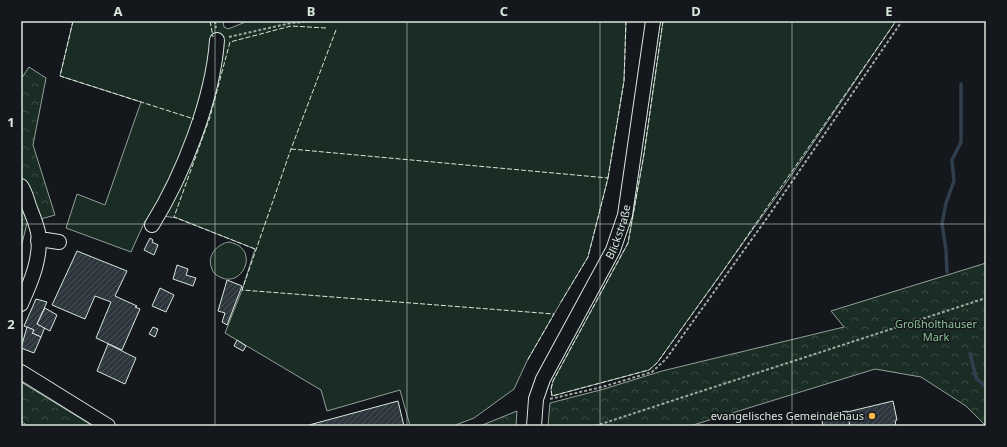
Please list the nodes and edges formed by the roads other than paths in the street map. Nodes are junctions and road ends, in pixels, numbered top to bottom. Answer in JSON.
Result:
{"nodes":[{"id":1,"x":653,"y":21,"type":"edge"},
{"id":2,"x":216,"y":40,"type":"road end"},
{"id":3,"x":21,"y":186,"type":"edge"},
{"id":4,"x":152,"y":226,"type":"dead end"},
{"id":5,"x":38,"y":241,"type":"junction"},
{"id":6,"x":58,"y":242,"type":"dead end"},
{"id":7,"x":21,"y":304,"type":"edge"},
{"id":8,"x":21,"y":372,"type":"edge"},
{"id":9,"x":534,"y":422,"type":"edge"},
{"id":10,"x":108,"y":426,"type":"edge"}],
"edges":[{"from":1,"to":9,"type":"street","name":"Blickstraße"},
{"from":2,"to":4,"type":"street"},
{"from":3,"to":5,"type":"street"},
{"from":5,"to":6,"type":"street"},
{"from":5,"to":7,"type":"street"},
{"from":8,"to":10,"type":"street"}]}
